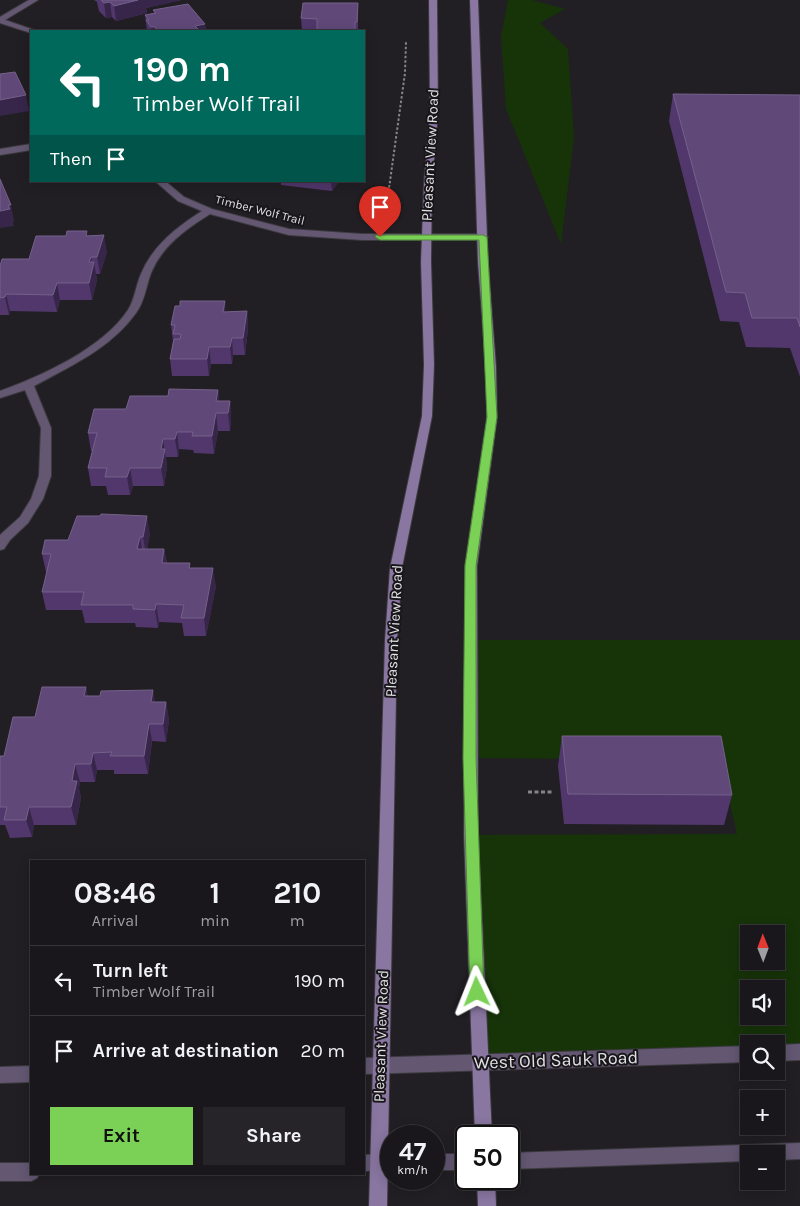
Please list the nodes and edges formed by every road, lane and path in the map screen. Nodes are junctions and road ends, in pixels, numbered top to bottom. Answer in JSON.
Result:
{"nodes":[{"id":1,"x":34,"y":0,"type":"edge"},
{"id":2,"x":433,"y":0,"type":"edge"},
{"id":3,"x":474,"y":0,"type":"edge"},
{"id":4,"x":0,"y":20,"type":"edge"},
{"id":5,"x":30,"y":30,"type":"edge"},
{"id":6,"x":406,"y":36,"type":"dead end"},
{"id":7,"x":30,"y":147,"type":"edge"},
{"id":8,"x":0,"y":152,"type":"edge"},
{"id":9,"x":160,"y":182,"type":"edge"},
{"id":10,"x":210,"y":211,"type":"junction"},
{"id":11,"x":380,"y":237,"type":"junction"},
{"id":12,"x":427,"y":237,"type":"junction"},
{"id":13,"x":483,"y":237,"type":"junction"},
{"id":14,"x":28,"y":385,"type":"junction"},
{"id":15,"x":0,"y":395,"type":"edge"},
{"id":16,"x":0,"y":546,"type":"edge"},
{"id":17,"x":528,"y":792,"type":"dead end"},
{"id":18,"x":553,"y":792,"type":"dead end"},
{"id":19,"x":800,"y":1052,"type":"edge"},
{"id":20,"x":785,"y":1053,"type":"edge"},
{"id":21,"x":740,"y":1054,"type":"edge"},
{"id":22,"x":480,"y":1062,"type":"junction"},
{"id":23,"x":372,"y":1065,"type":"edge"},
{"id":24,"x":30,"y":1074,"type":"edge"},
{"id":25,"x":0,"y":1075,"type":"edge"},
{"id":26,"x":483,"y":1125,"type":"edge"},
{"id":27,"x":800,"y":1151,"type":"edge"},
{"id":28,"x":520,"y":1161,"type":"edge"},
{"id":29,"x":378,"y":1162,"type":"edge"},
{"id":30,"x":0,"y":1172,"type":"edge"},
{"id":31,"x":30,"y":1172,"type":"edge"},
{"id":32,"x":486,"y":1190,"type":"edge"},
{"id":33,"x":378,"y":1206,"type":"edge"},
{"id":34,"x":487,"y":1206,"type":"edge"}],
"edges":[{"from":1,"to":4,"type":"street"},
{"from":2,"to":12,"type":"main road","name":"Pleasant View Road"},
{"from":3,"to":13,"type":"main road"},
{"from":4,"to":5,"type":"street"},
{"from":6,"to":11,"type":"path"},
{"from":7,"to":8,"type":"street"},
{"from":9,"to":10,"type":"street","name":"Timber Wolf Trail"},
{"from":10,"to":11,"type":"street","name":"Timber Wolf Trail"},
{"from":10,"to":14,"type":"street"},
{"from":11,"to":12,"type":"street","name":"Timber Wolf Trail"},
{"from":12,"to":13,"type":"street","name":"Timber Wolf Trail"},
{"from":12,"to":23,"type":"main road","name":"Pleasant View Road"},
{"from":13,"to":22,"type":"main road"},
{"from":14,"to":15,"type":"street"},
{"from":14,"to":16,"type":"street"},
{"from":17,"to":18,"type":"path"},
{"from":19,"to":20,"type":"street"},
{"from":21,"to":22,"type":"street","name":"West Old Sauk Road"},
{"from":22,"to":23,"type":"street","name":"West Old Sauk Road"},
{"from":22,"to":26,"type":"main road"},
{"from":23,"to":29,"type":"main road","name":"Pleasant View Road"},
{"from":24,"to":25,"type":"street"},
{"from":27,"to":28,"type":"street"},
{"from":29,"to":33,"type":"main road","name":"Pleasant View Road"},
{"from":30,"to":31,"type":"street"},
{"from":32,"to":34,"type":"main road"}]}
